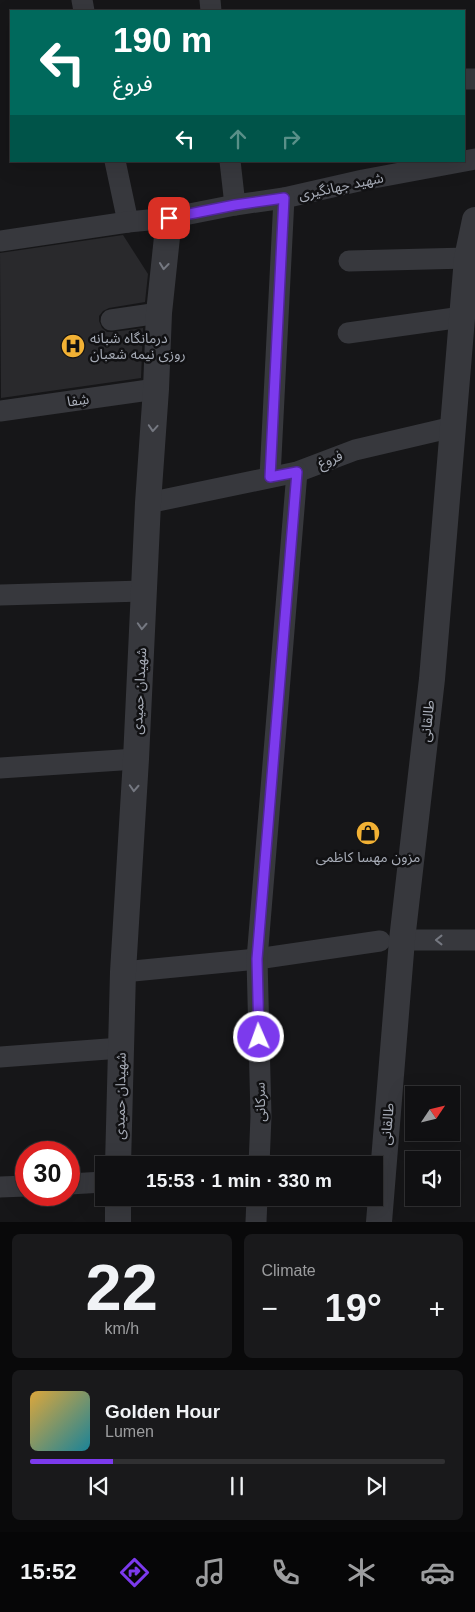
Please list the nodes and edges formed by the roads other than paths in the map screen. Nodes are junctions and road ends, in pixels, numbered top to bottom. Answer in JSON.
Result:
{"nodes":[{"id":1,"x":115,"y":162,"type":"edge"},
{"id":2,"x":230,"y":162,"type":"edge"},
{"id":3,"x":459,"y":162,"type":"edge"},
{"id":4,"x":284,"y":198,"type":"junction"},
{"id":5,"x":235,"y":205,"type":"junction"},
{"id":6,"x":169,"y":218,"type":"junction"},
{"id":7,"x":475,"y":220,"type":"edge"},
{"id":8,"x":128,"y":222,"type":"junction"},
{"id":9,"x":0,"y":241,"type":"edge"},
{"id":10,"x":467,"y":258,"type":"junction"},
{"id":11,"x":349,"y":261,"type":"dead end"},
{"id":12,"x":159,"y":313,"type":"junction"},
{"id":13,"x":462,"y":317,"type":"junction"},
{"id":14,"x":111,"y":320,"type":"dead end"},
{"id":15,"x":348,"y":332,"type":"dead end"},
{"id":16,"x":156,"y":390,"type":"junction"},
{"id":17,"x":0,"y":411,"type":"edge"},
{"id":18,"x":453,"y":428,"type":"junction"},
{"id":19,"x":297,"y":472,"type":"junction"},
{"id":20,"x":270,"y":477,"type":"junction"},
{"id":21,"x":148,"y":503,"type":"junction"},
{"id":22,"x":143,"y":591,"type":"junction"},
{"id":23,"x":0,"y":595,"type":"edge"},
{"id":24,"x":136,"y":759,"type":"junction"},
{"id":25,"x":0,"y":768,"type":"edge"},
{"id":26,"x":475,"y":940,"type":"edge"},
{"id":27,"x":391,"y":941,"type":"junction"},
{"id":28,"x":257,"y":959,"type":"junction"},
{"id":29,"x":123,"y":972,"type":"junction"},
{"id":30,"x":121,"y":1048,"type":"junction"},
{"id":31,"x":0,"y":1057,"type":"edge"},
{"id":32,"x":118,"y":1156,"type":"edge"},
{"id":33,"x":259,"y":1156,"type":"edge"},
{"id":34,"x":80,"y":1183,"type":"edge"},
{"id":35,"x":95,"y":1183,"type":"edge"},
{"id":36,"x":15,"y":1186,"type":"edge"},
{"id":37,"x":0,"y":1187,"type":"edge"},
{"id":38,"x":118,"y":1206,"type":"edge"},
{"id":39,"x":257,"y":1206,"type":"edge"},
{"id":40,"x":118,"y":1222,"type":"edge"},
{"id":41,"x":256,"y":1222,"type":"edge"},
{"id":42,"x":379,"y":1222,"type":"edge"}],
"edges":[{"from":1,"to":8,"type":"street"},
{"from":2,"to":5,"type":"street"},
{"from":3,"to":4,"type":"street","name":"شهید جهانگیری"},
{"from":4,"to":5,"type":"street","name":"شهید جهانگیری"},
{"from":4,"to":20,"type":"street"},
{"from":5,"to":6,"type":"street","name":"شهید جهانگیری"},
{"from":6,"to":8,"type":"street","name":"شهید جهانگیری"},
{"from":6,"to":12,"type":"street","name":"شهیدان حمیدی","one_way":true},
{"from":7,"to":10,"type":"street","name":"طالقانی"},
{"from":8,"to":9,"type":"street","name":"شهید جهانگیری"},
{"from":10,"to":11,"type":"street"},
{"from":10,"to":13,"type":"street","name":"طالقانی"},
{"from":12,"to":14,"type":"street"},
{"from":12,"to":16,"type":"street","name":"شهیدان حمیدی"},
{"from":13,"to":15,"type":"street"},
{"from":13,"to":18,"type":"street","name":"طالقانی"},
{"from":16,"to":17,"type":"street","name":"شِفا"},
{"from":16,"to":21,"type":"street","name":"شهیدان حمیدی","one_way":true},
{"from":18,"to":19,"type":"street","name":"فروغ"},
{"from":18,"to":27,"type":"street","name":"طالقانی"},
{"from":19,"to":20,"type":"street","name":"فروغ"},
{"from":19,"to":28,"type":"street","name":"سرکانی"},
{"from":20,"to":21,"type":"street","name":"فروغ"},
{"from":21,"to":22,"type":"street","name":"شهیدان حمیدی"},
{"from":22,"to":23,"type":"street"},
{"from":22,"to":24,"type":"street","name":"شهیدان حمیدی","one_way":true},
{"from":24,"to":25,"type":"street"},
{"from":24,"to":29,"type":"street","name":"شهیدان حمیدی","one_way":true},
{"from":26,"to":27,"type":"street","one_way":true},
{"from":27,"to":28,"type":"street"},
{"from":27,"to":42,"type":"street","name":"طالقانی"},
{"from":28,"to":29,"type":"street"},
{"from":28,"to":33,"type":"street","name":"سرکانی"},
{"from":29,"to":30,"type":"street","name":"شهیدان حمیدی"},
{"from":30,"to":31,"type":"street"},
{"from":30,"to":32,"type":"street","name":"شهیدان حمیدی"},
{"from":34,"to":35,"type":"street"},
{"from":36,"to":37,"type":"street"},
{"from":38,"to":40,"type":"street"},
{"from":39,"to":41,"type":"street"}]}
